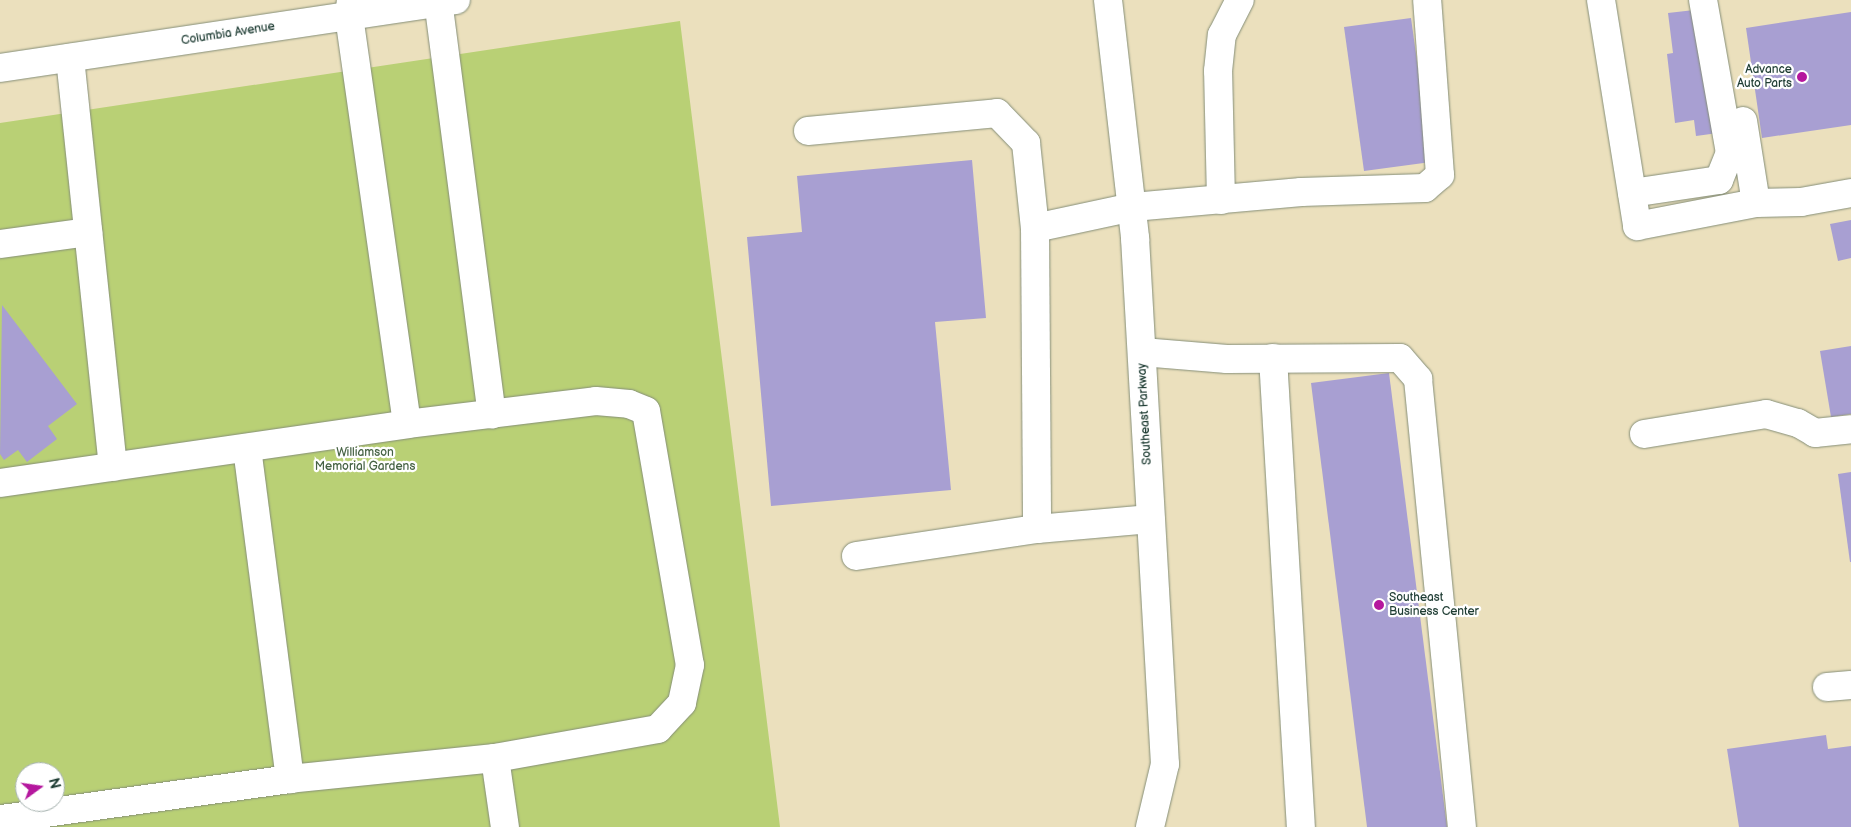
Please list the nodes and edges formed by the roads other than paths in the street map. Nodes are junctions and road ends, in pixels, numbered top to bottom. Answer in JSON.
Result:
{"nodes":[{"id":1,"x":1108,"y":0,"type":"edge"},
{"id":2,"x":1240,"y":0,"type":"edge"},
{"id":3,"x":1427,"y":0,"type":"edge"},
{"id":4,"x":1600,"y":0,"type":"edge"},
{"id":5,"x":1704,"y":0,"type":"edge"},
{"id":6,"x":1722,"y":0,"type":"edge"},
{"id":7,"x":444,"y":1,"type":"edge"},
{"id":8,"x":350,"y":8,"type":"edge"},
{"id":9,"x":70,"y":58,"type":"junction"},
{"id":10,"x":0,"y":68,"type":"edge"},
{"id":11,"x":808,"y":131,"type":"dead end"},
{"id":12,"x":1632,"y":193,"type":"junction"},
{"id":13,"x":1851,"y":193,"type":"edge"},
{"id":14,"x":1221,"y":200,"type":"junction"},
{"id":15,"x":1756,"y":204,"type":"junction"},
{"id":16,"x":1133,"y":207,"type":"junction"},
{"id":17,"x":1035,"y":228,"type":"junction"},
{"id":18,"x":88,"y":232,"type":"junction"},
{"id":19,"x":0,"y":244,"type":"edge"},
{"id":20,"x":1142,"y":352,"type":"junction"},
{"id":21,"x":1273,"y":358,"type":"junction"},
{"id":22,"x":492,"y":414,"type":"junction"},
{"id":23,"x":407,"y":424,"type":"junction"},
{"id":24,"x":1851,"y":428,"type":"edge"},
{"id":25,"x":1644,"y":434,"type":"dead end"},
{"id":26,"x":247,"y":448,"type":"junction"},
{"id":27,"x":113,"y":467,"type":"junction"},
{"id":28,"x":0,"y":483,"type":"edge"},
{"id":29,"x":1151,"y":519,"type":"junction"},
{"id":30,"x":1037,"y":529,"type":"junction"},
{"id":31,"x":856,"y":556,"type":"dead end"},
{"id":32,"x":495,"y":758,"type":"junction"},
{"id":33,"x":290,"y":779,"type":"junction"},
{"id":34,"x":0,"y":819,"type":"edge"},
{"id":35,"x":506,"y":827,"type":"edge"},
{"id":36,"x":1150,"y":827,"type":"edge"},
{"id":37,"x":1301,"y":827,"type":"edge"},
{"id":38,"x":1462,"y":827,"type":"edge"}],
"edges":[{"from":1,"to":16,"type":"street","name":"Southeast Parkway"},
{"from":2,"to":14,"type":"street"},
{"from":3,"to":14,"type":"street"},
{"from":4,"to":12,"type":"street"},
{"from":5,"to":12,"type":"street"},
{"from":6,"to":15,"type":"street"},
{"from":7,"to":8,"type":"street","name":"Columbia Avenue"},
{"from":7,"to":22,"type":"street"},
{"from":8,"to":9,"type":"street","name":"Columbia Avenue"},
{"from":8,"to":23,"type":"street"},
{"from":9,"to":10,"type":"street","name":"Columbia Avenue"},
{"from":9,"to":18,"type":"street"},
{"from":11,"to":17,"type":"street"},
{"from":12,"to":15,"type":"street"},
{"from":13,"to":15,"type":"street"},
{"from":14,"to":16,"type":"street"},
{"from":16,"to":17,"type":"street"},
{"from":16,"to":20,"type":"street","name":"Southeast Parkway"},
{"from":17,"to":30,"type":"street"},
{"from":18,"to":19,"type":"street"},
{"from":18,"to":27,"type":"street"},
{"from":20,"to":21,"type":"street"},
{"from":20,"to":29,"type":"street","name":"Southeast Parkway"},
{"from":21,"to":37,"type":"street"},
{"from":21,"to":38,"type":"street"},
{"from":22,"to":23,"type":"street"},
{"from":22,"to":32,"type":"street"},
{"from":23,"to":26,"type":"street"},
{"from":24,"to":25,"type":"street"},
{"from":26,"to":27,"type":"street"},
{"from":26,"to":33,"type":"street"},
{"from":27,"to":28,"type":"street"},
{"from":29,"to":30,"type":"street"},
{"from":29,"to":36,"type":"street","name":"Southeast Parkway"},
{"from":30,"to":31,"type":"street"},
{"from":32,"to":33,"type":"street"},
{"from":32,"to":35,"type":"street"},
{"from":33,"to":34,"type":"street"}]}
